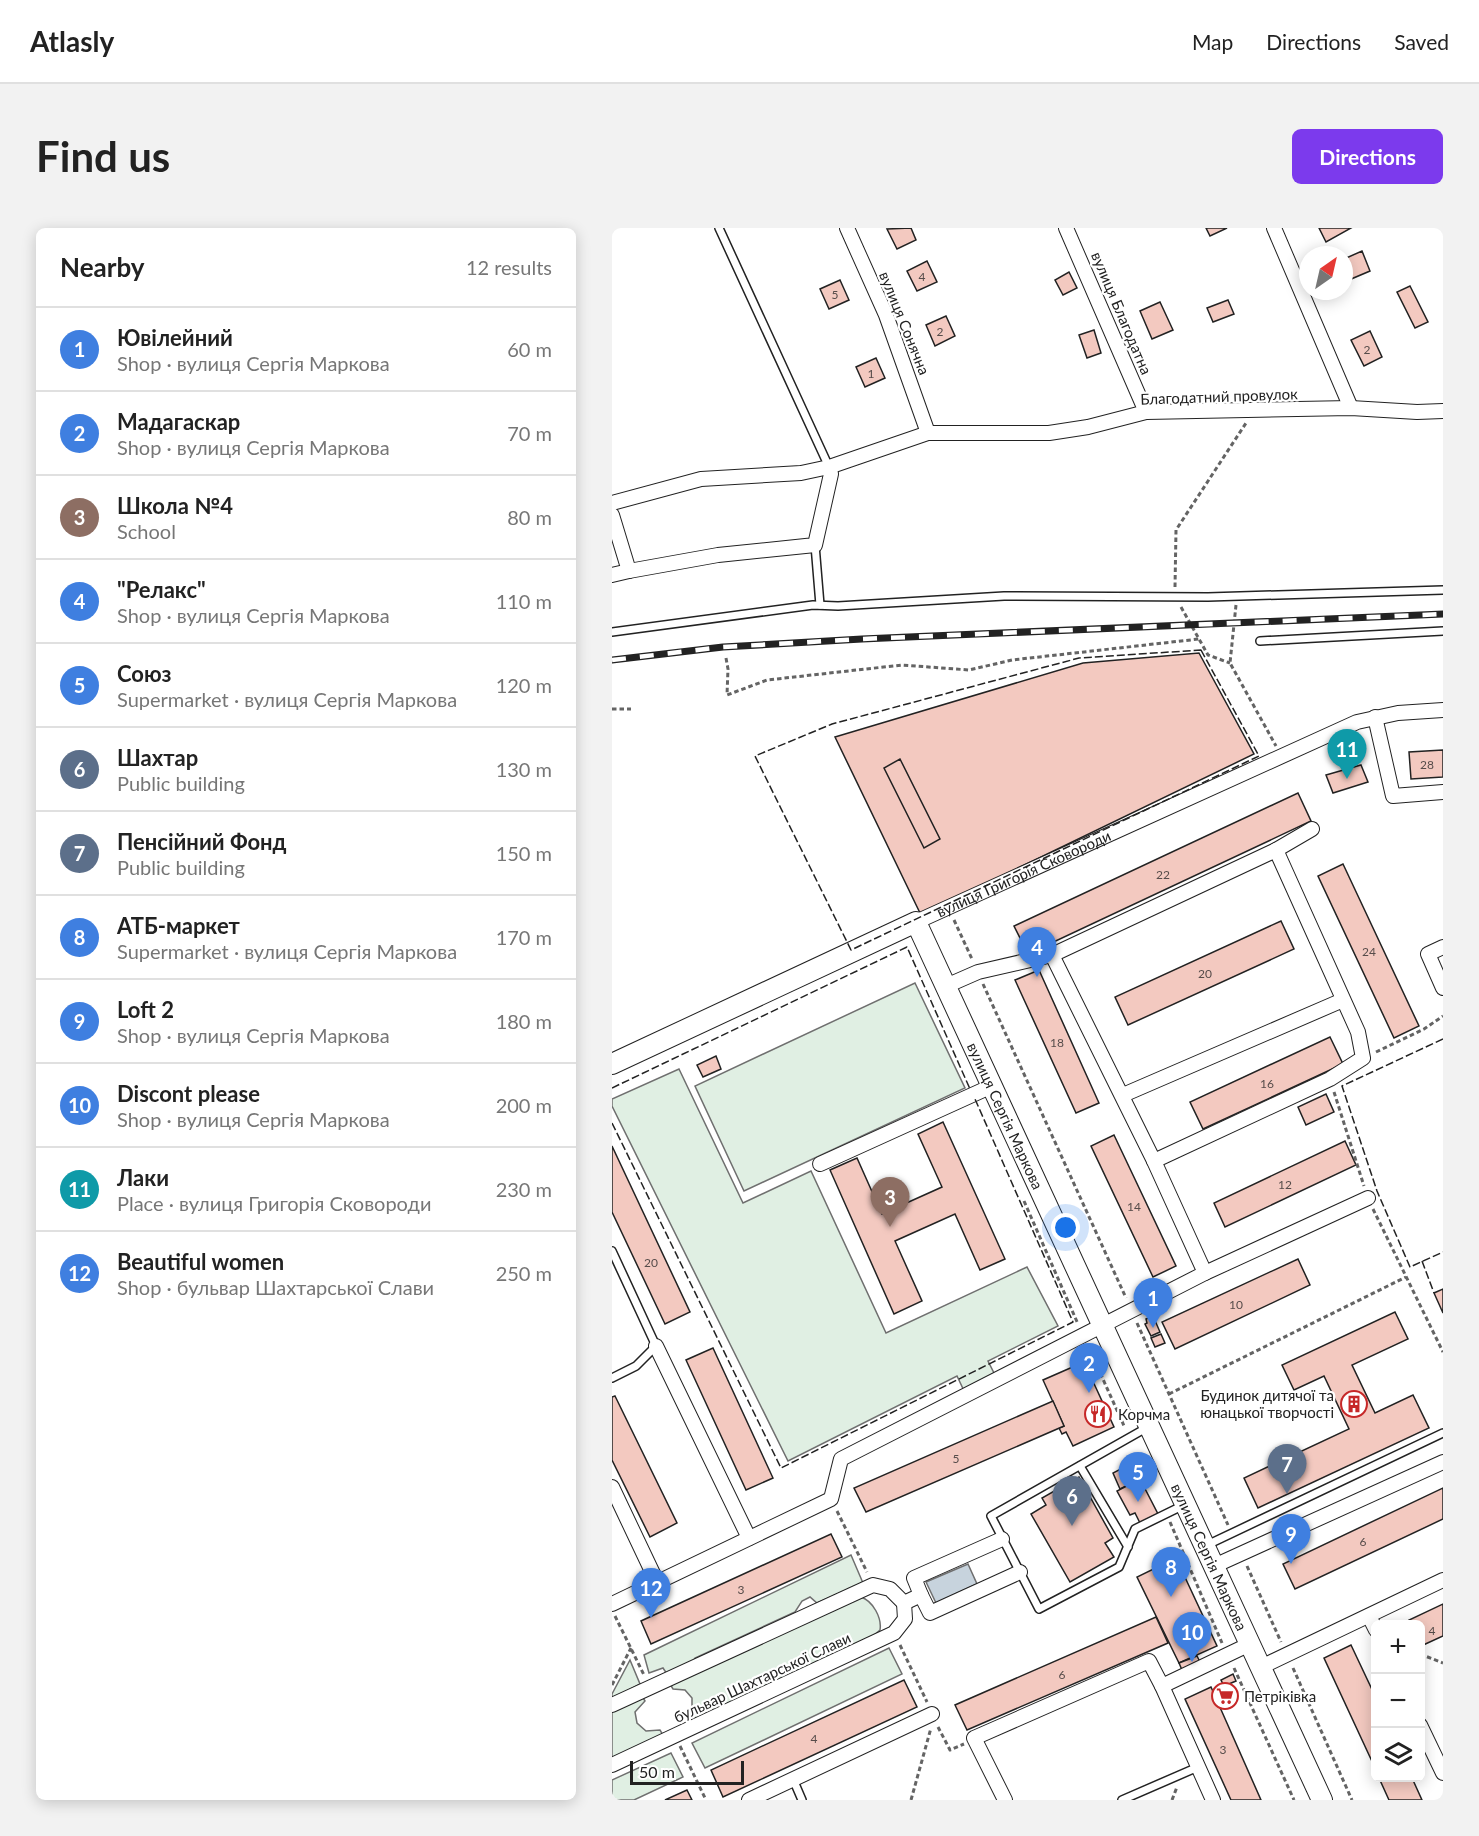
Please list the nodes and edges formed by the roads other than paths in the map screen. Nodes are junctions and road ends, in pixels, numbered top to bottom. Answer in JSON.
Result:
{"nodes":[{"id":1,"x":719,"y":228,"type":"edge"},
{"id":2,"x":847,"y":228,"type":"edge"},
{"id":3,"x":1066,"y":228,"type":"edge"},
{"id":4,"x":1274,"y":228,"type":"edge"},
{"id":5,"x":1351,"y":408,"type":"junction"},
{"id":6,"x":1443,"y":411,"type":"edge"},
{"id":7,"x":1146,"y":412,"type":"junction"},
{"id":8,"x":928,"y":433,"type":"junction"},
{"id":9,"x":829,"y":466,"type":"junction"},
{"id":10,"x":612,"y":503,"type":"edge"},
{"id":11,"x":612,"y":515,"type":"edge"},
{"id":12,"x":814,"y":545,"type":"junction"},
{"id":13,"x":629,"y":571,"type":"junction"},
{"id":14,"x":612,"y":575,"type":"edge"},
{"id":15,"x":1443,"y":590,"type":"edge"},
{"id":16,"x":820,"y":605,"type":"junction"},
{"id":17,"x":1443,"y":631,"type":"edge"},
{"id":18,"x":612,"y":632,"type":"edge"},
{"id":19,"x":1260,"y":642,"type":"dead end"},
{"id":20,"x":1443,"y":710,"type":"edge"},
{"id":21,"x":1375,"y":717,"type":"junction"},
{"id":22,"x":1443,"y":792,"type":"edge"},
{"id":23,"x":1312,"y":829,"type":"dead end"},
{"id":24,"x":1276,"y":850,"type":"junction"},
{"id":25,"x":916,"y":922,"type":"junction"},
{"id":26,"x":1443,"y":947,"type":"edge"},
{"id":27,"x":1052,"y":955,"type":"junction"},
{"id":28,"x":946,"y":986,"type":"junction"},
{"id":29,"x":1443,"y":988,"type":"edge"},
{"id":30,"x":1343,"y":1000,"type":"junction"},
{"id":31,"x":612,"y":1064,"type":"edge"},
{"id":32,"x":993,"y":1086,"type":"junction"},
{"id":33,"x":1123,"y":1095,"type":"junction"},
{"id":34,"x":1154,"y":1161,"type":"junction"},
{"id":35,"x":820,"y":1164,"type":"dead end"},
{"id":36,"x":1368,"y":1198,"type":"road end"},
{"id":37,"x":612,"y":1251,"type":"edge"},
{"id":38,"x":1205,"y":1273,"type":"junction"},
{"id":39,"x":1103,"y":1324,"type":"junction"},
{"id":40,"x":656,"y":1346,"type":"junction"},
{"id":41,"x":612,"y":1378,"type":"edge"},
{"id":42,"x":1150,"y":1426,"type":"junction"},
{"id":43,"x":1443,"y":1433,"type":"edge"},
{"id":44,"x":1443,"y":1462,"type":"edge"},
{"id":45,"x":1080,"y":1466,"type":"junction"},
{"id":46,"x":612,"y":1487,"type":"edge"},
{"id":47,"x":1186,"y":1504,"type":"junction"},
{"id":48,"x":749,"y":1538,"type":"junction"},
{"id":49,"x":1002,"y":1539,"type":"junction"},
{"id":50,"x":1205,"y":1546,"type":"junction"},
{"id":51,"x":1128,"y":1547,"type":"junction"},
{"id":52,"x":1214,"y":1566,"type":"junction"},
{"id":53,"x":1020,"y":1572,"type":"junction"},
{"id":54,"x":1443,"y":1580,"type":"edge"},
{"id":55,"x":657,"y":1582,"type":"junction"},
{"id":56,"x":921,"y":1595,"type":"junction"},
{"id":57,"x":903,"y":1603,"type":"junction"},
{"id":58,"x":612,"y":1604,"type":"edge"},
{"id":59,"x":1369,"y":1616,"type":"junction"},
{"id":60,"x":1371,"y":1620,"type":"edge"},
{"id":61,"x":1250,"y":1644,"type":"junction"},
{"id":62,"x":1261,"y":1667,"type":"junction"},
{"id":63,"x":1162,"y":1686,"type":"junction"},
{"id":64,"x":612,"y":1705,"type":"edge"},
{"id":65,"x":933,"y":1716,"type":"road end"},
{"id":66,"x":1421,"y":1728,"type":"edge"},
{"id":67,"x":612,"y":1765,"type":"edge"},
{"id":68,"x":1198,"y":1767,"type":"junction"},
{"id":69,"x":1443,"y":1773,"type":"edge"},
{"id":70,"x":793,"y":1779,"type":"junction"},
{"id":71,"x":749,"y":1800,"type":"edge"},
{"id":72,"x":802,"y":1800,"type":"edge"},
{"id":73,"x":1005,"y":1800,"type":"edge"},
{"id":74,"x":1122,"y":1800,"type":"edge"},
{"id":75,"x":1213,"y":1800,"type":"edge"},
{"id":76,"x":1322,"y":1800,"type":"edge"}],
"edges":[{"from":1,"to":9,"type":"lane"},
{"from":2,"to":8,"type":"street","name":"вулиця Сонячна"},
{"from":3,"to":7,"type":"street","name":"вулиця Благодатна"},
{"from":4,"to":5,"type":"street"},
{"from":5,"to":6,"type":"street","name":"Благодатний провулок"},
{"from":5,"to":7,"type":"street","name":"Благодатний провулок"},
{"from":7,"to":8,"type":"street","name":"Благодатний провулок"},
{"from":8,"to":9,"type":"street","name":"Благодатний провулок"},
{"from":9,"to":10,"type":"street","name":"Благодатний провулок"},
{"from":9,"to":12,"type":"street"},
{"from":11,"to":13,"type":"street"},
{"from":12,"to":13,"type":"street"},
{"from":12,"to":16,"type":"lane"},
{"from":13,"to":14,"type":"street"},
{"from":15,"to":16,"type":"lane"},
{"from":16,"to":18,"type":"lane"},
{"from":17,"to":19,"type":"lane"},
{"from":20,"to":21,"type":"street","name":"вулиця Григорія Сковороди"},
{"from":21,"to":22,"type":"street"},
{"from":21,"to":25,"type":"street","name":"вулиця Григорія Сковороди"},
{"from":23,"to":24,"type":"street"},
{"from":24,"to":27,"type":"street"},
{"from":24,"to":30,"type":"street"},
{"from":25,"to":28,"type":"street","name":"вулиця Сергія Маркова"},
{"from":25,"to":31,"type":"street","name":"вулиця Григорія Сковороди"},
{"from":26,"to":29,"type":"street"},
{"from":27,"to":28,"type":"street"},
{"from":27,"to":33,"type":"street"},
{"from":28,"to":32,"type":"street","name":"вулиця Сергія Маркова"},
{"from":30,"to":33,"type":"street"},
{"from":30,"to":34,"type":"street"},
{"from":32,"to":35,"type":"street"},
{"from":32,"to":39,"type":"street","name":"вулиця Сергія Маркова"},
{"from":33,"to":34,"type":"street"},
{"from":34,"to":38,"type":"street"},
{"from":36,"to":38,"type":"street"},
{"from":37,"to":40,"type":"lane"},
{"from":38,"to":39,"type":"street"},
{"from":39,"to":42,"type":"street","name":"вулиця Сергія Маркова"},
{"from":39,"to":48,"type":"street"},
{"from":40,"to":41,"type":"lane"},
{"from":40,"to":48,"type":"street"},
{"from":42,"to":45,"type":"lane"},
{"from":42,"to":47,"type":"street","name":"вулиця Сергія Маркова"},
{"from":43,"to":50,"type":"lane"},
{"from":44,"to":52,"type":"street"},
{"from":45,"to":49,"type":"lane"},
{"from":45,"to":51,"type":"lane"},
{"from":46,"to":55,"type":"street"},
{"from":47,"to":50,"type":"street","name":"вулиця Сергія Маркова"},
{"from":47,"to":51,"type":"lane"},
{"from":48,"to":55,"type":"street"},
{"from":49,"to":53,"type":"lane"},
{"from":49,"to":56,"type":"street"},
{"from":50,"to":52,"type":"street","name":"вулиця Сергія Маркова"},
{"from":51,"to":53,"type":"lane"},
{"from":52,"to":61,"type":"street","name":"вулиця Сергія Маркова"},
{"from":53,"to":56,"type":"street"},
{"from":54,"to":59,"type":"street"},
{"from":55,"to":58,"type":"street"},
{"from":56,"to":57,"type":"street"},
{"from":57,"to":64,"type":"street"},
{"from":57,"to":67,"type":"street","name":"бульвар Шахтарської Слави"},
{"from":59,"to":60,"type":"street"},
{"from":59,"to":62,"type":"street"},
{"from":61,"to":62,"type":"street","name":"вулиця Сергія Маркова"},
{"from":61,"to":63,"type":"street"},
{"from":62,"to":76,"type":"street","name":"вулиця Сергія Маркова"},
{"from":63,"to":68,"type":"street"},
{"from":63,"to":73,"type":"street"},
{"from":65,"to":70,"type":"street"},
{"from":66,"to":69,"type":"street"},
{"from":68,"to":74,"type":"lane"},
{"from":68,"to":75,"type":"street"},
{"from":70,"to":71,"type":"street"},
{"from":70,"to":72,"type":"lane"}]}
